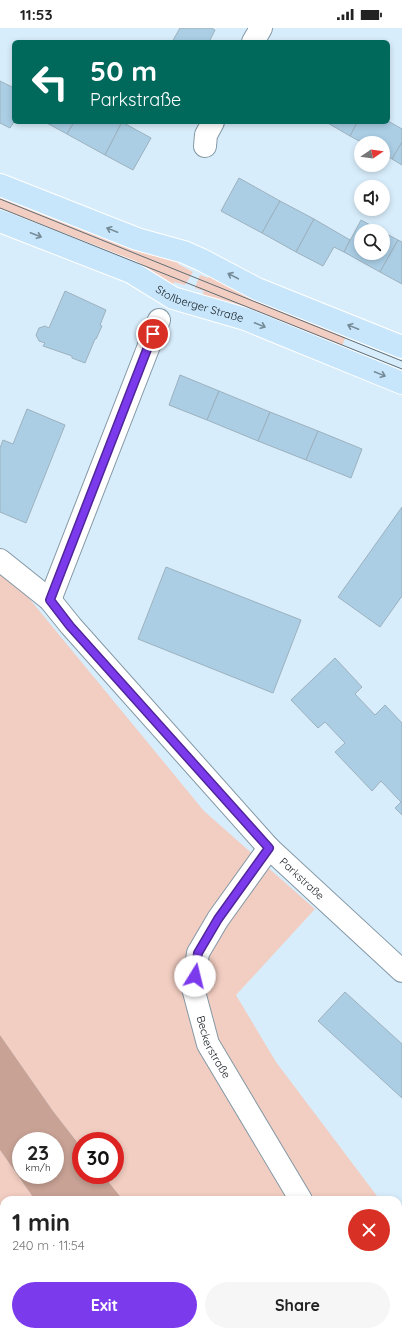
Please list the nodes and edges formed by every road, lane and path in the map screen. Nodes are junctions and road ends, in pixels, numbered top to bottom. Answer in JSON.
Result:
{"nodes":[{"id":1,"x":260,"y":28,"type":"edge"},
{"id":2,"x":254,"y":40,"type":"edge"},
{"id":3,"x":212,"y":124,"type":"edge"},
{"id":4,"x":205,"y":146,"type":"dead end"},
{"id":5,"x":0,"y":185,"type":"edge"},
{"id":6,"x":0,"y":221,"type":"edge"},
{"id":7,"x":158,"y":320,"type":"dead end"},
{"id":8,"x":402,"y":347,"type":"edge"},
{"id":9,"x":402,"y":383,"type":"edge"},
{"id":10,"x":0,"y":560,"type":"edge"},
{"id":11,"x":50,"y":600,"type":"junction"},
{"id":12,"x":269,"y":848,"type":"junction"},
{"id":13,"x":402,"y":972,"type":"edge"},
{"id":14,"x":299,"y":1196,"type":"edge"}],
"edges":[{"from":1,"to":2,"type":"street"},
{"from":3,"to":4,"type":"street"},
{"from":8,"to":5,"type":"main road","one_way":true},
{"from":6,"to":9,"type":"main road","name":"Stollberger Straße","one_way":true},
{"from":7,"to":11,"type":"street"},
{"from":10,"to":11,"type":"street","name":"Parkstraße"},
{"from":11,"to":12,"type":"street","name":"Parkstraße"},
{"from":12,"to":13,"type":"street","name":"Parkstraße"},
{"from":12,"to":14,"type":"street","name":"Beckerstraße"}]}
